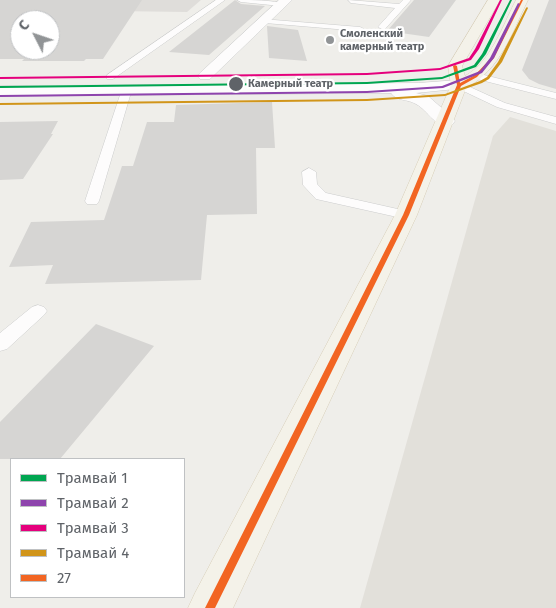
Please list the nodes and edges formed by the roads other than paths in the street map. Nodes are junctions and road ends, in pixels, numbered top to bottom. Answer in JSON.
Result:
{"nodes":[{"id":1,"x":221,"y":0,"type":"edge"},
{"id":2,"x":241,"y":0,"type":"edge"},
{"id":3,"x":407,"y":0,"type":"edge"},
{"id":4,"x":494,"y":0,"type":"edge"},
{"id":5,"x":522,"y":0,"type":"edge"},
{"id":6,"x":343,"y":1,"type":"edge"},
{"id":7,"x":352,"y":1,"type":"edge"},
{"id":8,"x":284,"y":2,"type":"edge"},
{"id":9,"x":401,"y":6,"type":"junction"},
{"id":10,"x":265,"y":21,"type":"junction"},
{"id":11,"x":382,"y":27,"type":"dead end"},
{"id":12,"x":360,"y":29,"type":"dead end"},
{"id":13,"x":205,"y":76,"type":"junction"},
{"id":14,"x":476,"y":76,"type":"junction"},
{"id":15,"x":110,"y":77,"type":"junction"},
{"id":16,"x":0,"y":78,"type":"edge"},
{"id":17,"x":459,"y":85,"type":"junction"},
{"id":18,"x":435,"y":87,"type":"junction"},
{"id":19,"x":368,"y":89,"type":"junction"},
{"id":20,"x":126,"y":90,"type":"junction"},
{"id":21,"x":0,"y":91,"type":"edge"},
{"id":22,"x":556,"y":96,"type":"edge"},
{"id":23,"x":446,"y":120,"type":"junction"},
{"id":24,"x":556,"y":121,"type":"edge"},
{"id":25,"x":309,"y":172,"type":"dead end"},
{"id":26,"x":92,"y":201,"type":"dead end"},
{"id":27,"x":406,"y":215,"type":"junction"},
{"id":28,"x":38,"y":311,"type":"dead end"},
{"id":29,"x":0,"y":344,"type":"edge"},
{"id":30,"x":210,"y":608,"type":"edge"}],
"edges":[{"from":1,"to":15,"type":"lane"},
{"from":2,"to":8,"type":"lane"},
{"from":3,"to":9,"type":"lane"},
{"from":4,"to":17,"type":"main road"},
{"from":5,"to":14,"type":"main road"},
{"from":6,"to":7,"type":"lane"},
{"from":7,"to":9,"type":"lane"},
{"from":8,"to":10,"type":"main road"},
{"from":9,"to":11,"type":"lane"},
{"from":10,"to":12,"type":"lane"},
{"from":10,"to":13,"type":"main road"},
{"from":13,"to":15,"type":"main road"},
{"from":13,"to":18,"type":"main road"},
{"from":14,"to":17,"type":"main road"},
{"from":14,"to":22,"type":"lane"},
{"from":15,"to":16,"type":"main road"},
{"from":17,"to":18,"type":"main road"},
{"from":17,"to":23,"type":"main road"},
{"from":17,"to":24,"type":"lane"},
{"from":18,"to":19,"type":"main road"},
{"from":18,"to":23,"type":"main road"},
{"from":19,"to":20,"type":"main road"},
{"from":19,"to":23,"type":"main road"},
{"from":20,"to":21,"type":"main road"},
{"from":20,"to":26,"type":"lane"},
{"from":23,"to":27,"type":"main road"},
{"from":25,"to":27,"type":"lane"},
{"from":27,"to":30,"type":"main road"},
{"from":28,"to":29,"type":"lane"}]}
